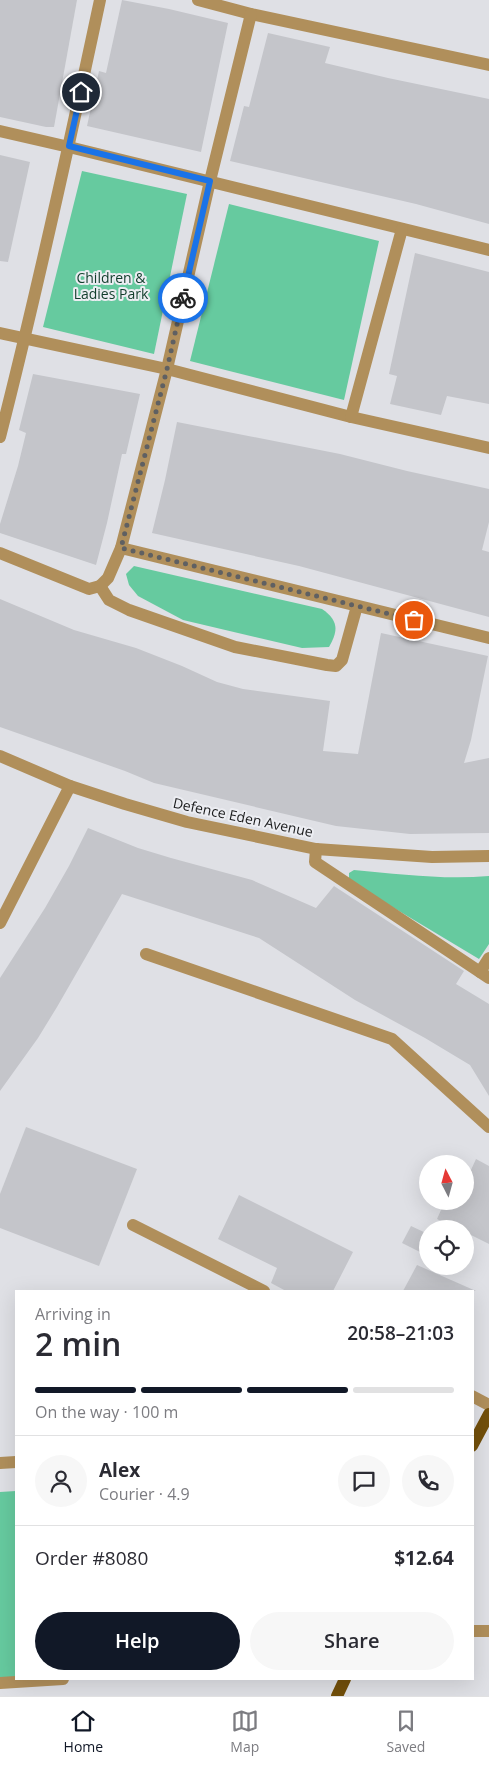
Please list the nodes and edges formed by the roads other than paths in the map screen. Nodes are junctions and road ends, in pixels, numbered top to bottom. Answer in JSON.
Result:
{"nodes":[{"id":1,"x":100,"y":0,"type":"edge"},
{"id":2,"x":198,"y":0,"type":"edge"},
{"id":3,"x":252,"y":14,"type":"junction"},
{"id":4,"x":489,"y":65,"type":"edge"},
{"id":5,"x":0,"y":131,"type":"edge"},
{"id":6,"x":69,"y":146,"type":"junction"},
{"id":7,"x":210,"y":181,"type":"junction"},
{"id":8,"x":402,"y":229,"type":"junction"},
{"id":9,"x":489,"y":250,"type":"edge"},
{"id":10,"x":0,"y":333,"type":"edge"},
{"id":11,"x":25,"y":339,"type":"junction"},
{"id":12,"x":167,"y":369,"type":"junction"},
{"id":13,"x":351,"y":417,"type":"junction"},
{"id":14,"x":0,"y":437,"type":"edge"},
{"id":15,"x":489,"y":448,"type":"edge"},
{"id":16,"x":121,"y":548,"type":"junction"},
{"id":17,"x":0,"y":553,"type":"edge"},
{"id":18,"x":100,"y":586,"type":"junction"},
{"id":19,"x":357,"y":606,"type":"junction"},
{"id":20,"x":489,"y":638,"type":"edge"},
{"id":21,"x":0,"y":756,"type":"edge"},
{"id":22,"x":70,"y":786,"type":"junction"},
{"id":23,"x":316,"y":849,"type":"junction"},
{"id":24,"x":489,"y":856,"type":"edge"},
{"id":25,"x":0,"y":923,"type":"edge"},
{"id":26,"x":146,"y":954,"type":"dead end"},
{"id":27,"x":489,"y":958,"type":"edge"},
{"id":28,"x":484,"y":975,"type":"edge"},
{"id":29,"x":489,"y":1126,"type":"edge"},
{"id":30,"x":133,"y":1225,"type":"dead end"},
{"id":31,"x":262,"y":1290,"type":"edge"},
{"id":32,"x":474,"y":1397,"type":"edge"},
{"id":33,"x":489,"y":1405,"type":"edge"},
{"id":34,"x":489,"y":1414,"type":"edge"},
{"id":35,"x":474,"y":1442,"type":"edge"},
{"id":36,"x":15,"y":1462,"type":"edge"},
{"id":37,"x":0,"y":1463,"type":"edge"},
{"id":38,"x":474,"y":1631,"type":"edge"},
{"id":39,"x":489,"y":1631,"type":"edge"},
{"id":40,"x":42,"y":1680,"type":"edge"},
{"id":41,"x":345,"y":1680,"type":"edge"},
{"id":42,"x":0,"y":1682,"type":"edge"},
{"id":43,"x":337,"y":1696,"type":"edge"}],
"edges":[{"from":1,"to":6,"type":"street"},
{"from":2,"to":3,"type":"street"},
{"from":3,"to":4,"type":"street"},
{"from":3,"to":7,"type":"street"},
{"from":5,"to":6,"type":"street"},
{"from":6,"to":7,"type":"street"},
{"from":6,"to":11,"type":"street"},
{"from":7,"to":8,"type":"street"},
{"from":7,"to":12,"type":"street"},
{"from":8,"to":9,"type":"street"},
{"from":8,"to":13,"type":"street"},
{"from":10,"to":11,"type":"street"},
{"from":11,"to":12,"type":"street"},
{"from":11,"to":14,"type":"street"},
{"from":12,"to":13,"type":"street"},
{"from":12,"to":16,"type":"street"},
{"from":13,"to":15,"type":"street"},
{"from":16,"to":18,"type":"street"},
{"from":16,"to":19,"type":"street"},
{"from":17,"to":18,"type":"street"},
{"from":18,"to":19,"type":"street"},
{"from":19,"to":20,"type":"street"},
{"from":21,"to":22,"type":"street","name":"Defence Eden Avenue"},
{"from":22,"to":23,"type":"street","name":"Defence Eden Avenue"},
{"from":22,"to":25,"type":"street"},
{"from":23,"to":24,"type":"street","name":"Defence Eden Avenue"},
{"from":23,"to":28,"type":"street"},
{"from":26,"to":29,"type":"street"},
{"from":27,"to":28,"type":"street"},
{"from":30,"to":31,"type":"street"},
{"from":32,"to":33,"type":"street"},
{"from":34,"to":35,"type":"main road"},
{"from":36,"to":37,"type":"street"},
{"from":38,"to":39,"type":"street"},
{"from":40,"to":42,"type":"street"},
{"from":41,"to":43,"type":"main road"}]}
